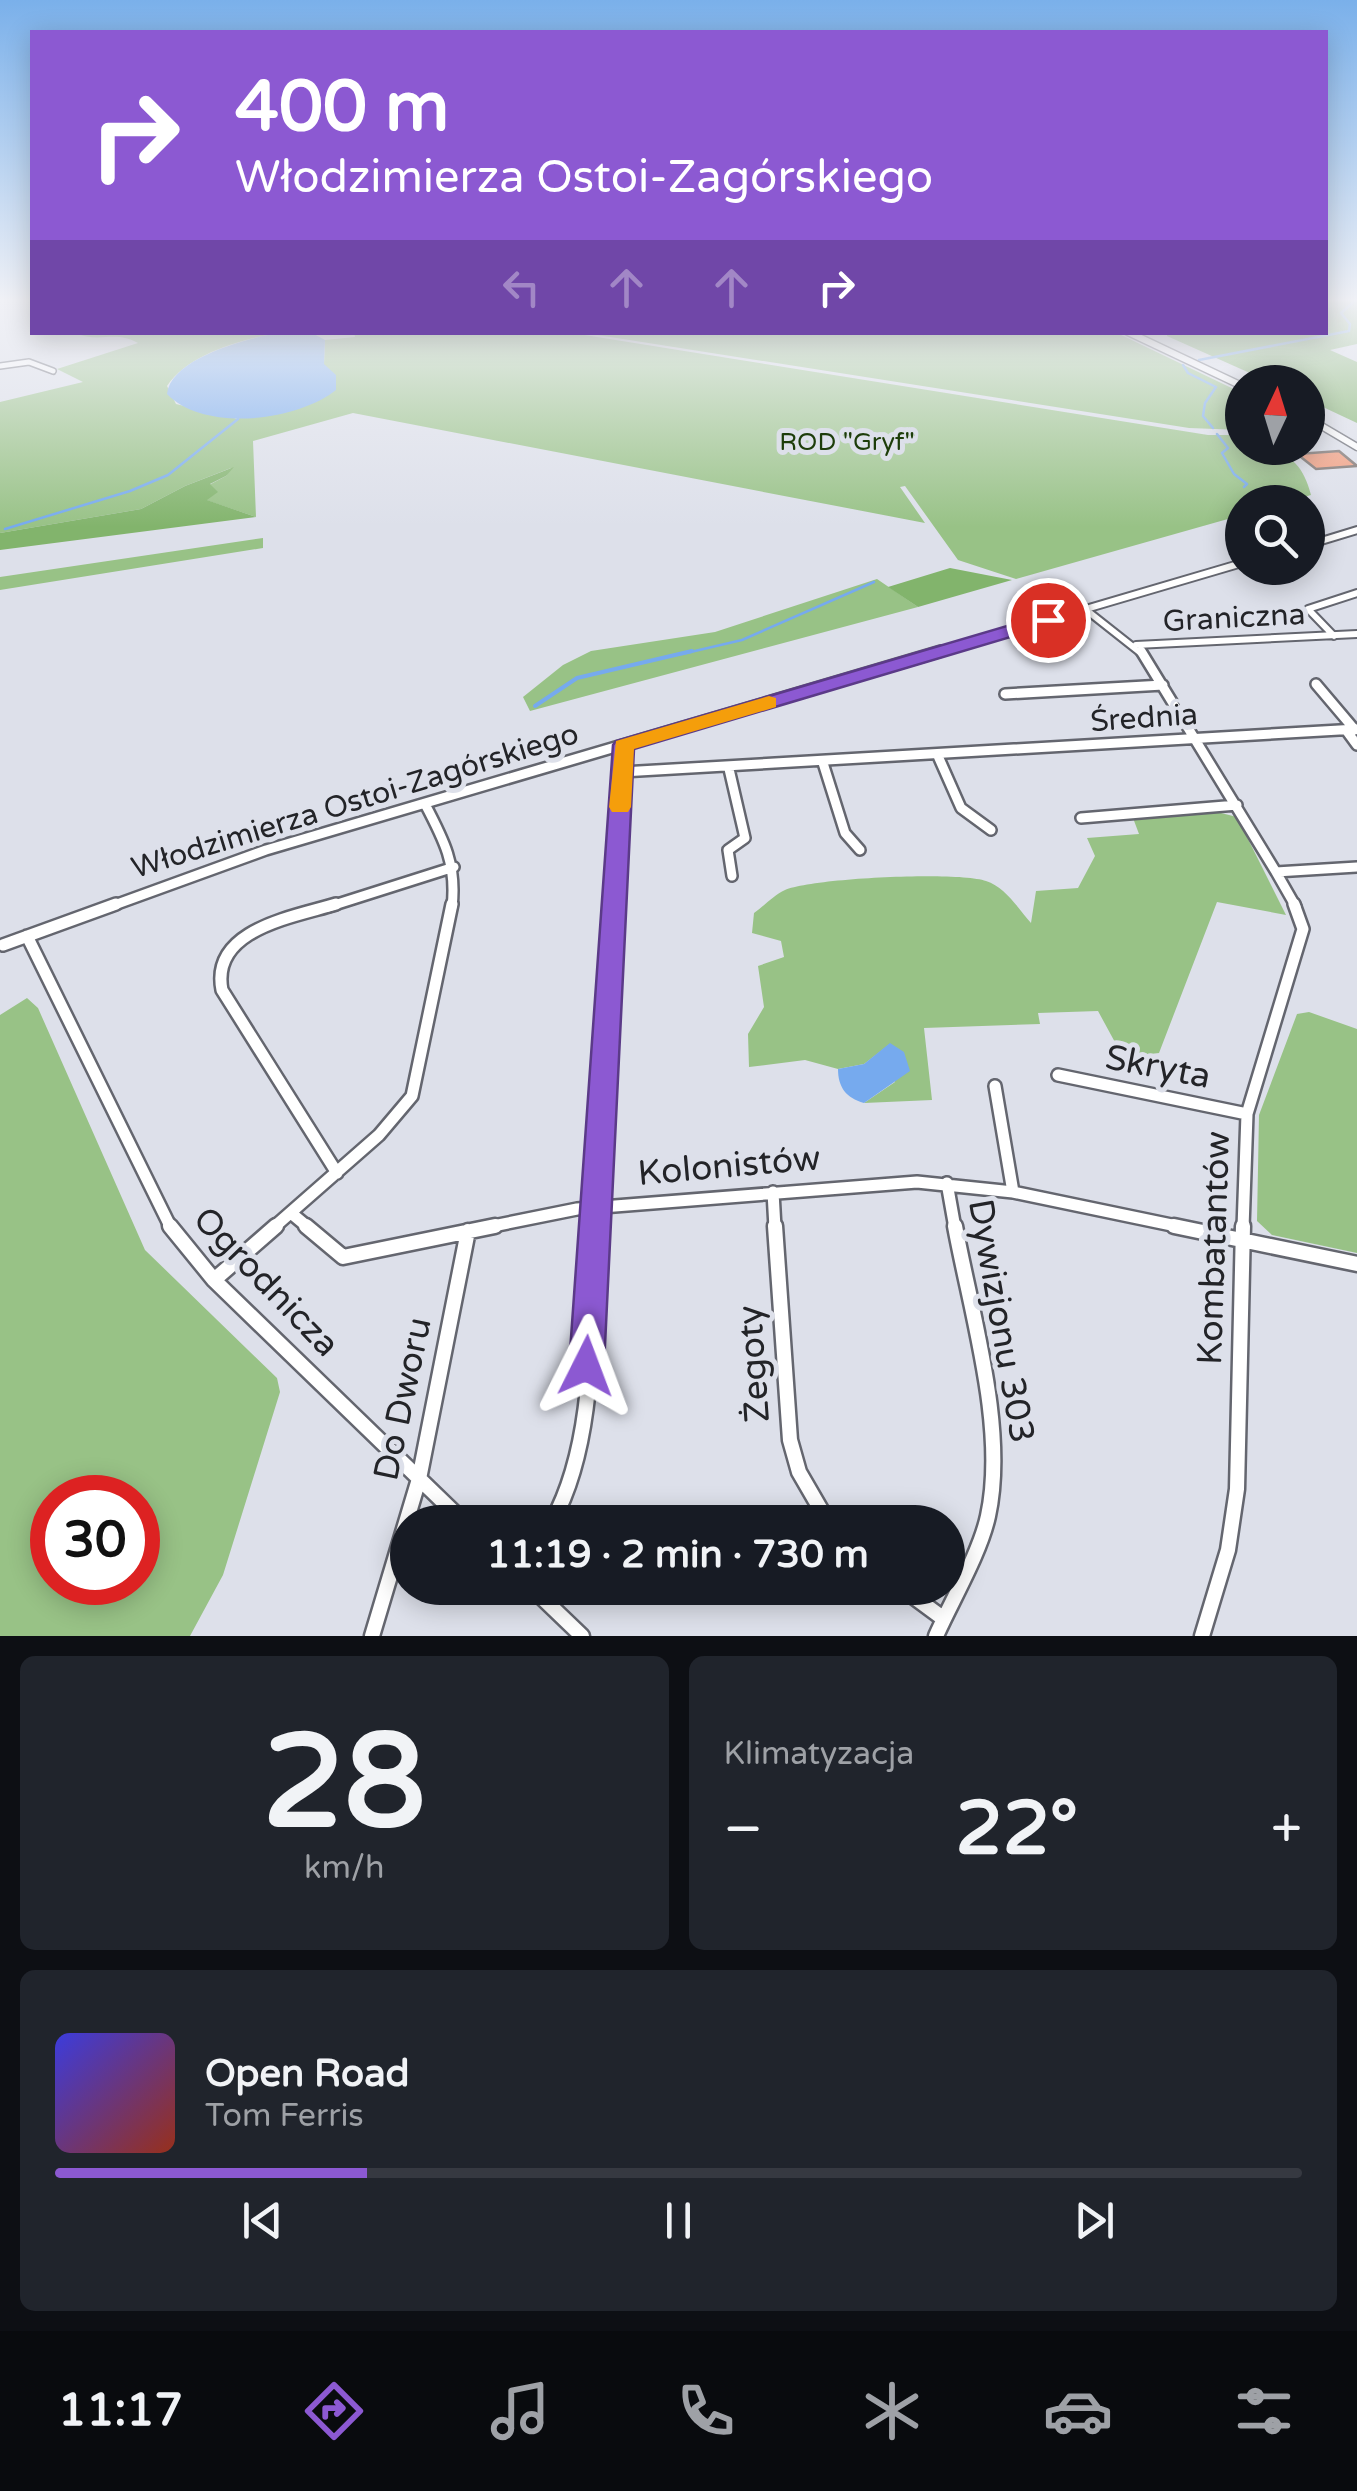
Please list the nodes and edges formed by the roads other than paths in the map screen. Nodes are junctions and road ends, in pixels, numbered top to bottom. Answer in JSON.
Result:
{"nodes":[{"id":1,"x":1325,"y":427,"type":"edge"},
{"id":2,"x":1357,"y":434,"type":"edge"},
{"id":3,"x":1339,"y":435,"type":"junction"},
{"id":4,"x":1357,"y":447,"type":"edge"},
{"id":5,"x":1357,"y":530,"type":"edge"},
{"id":6,"x":1325,"y":539,"type":"edge"},
{"id":7,"x":1225,"y":568,"type":"edge"},
{"id":8,"x":1357,"y":593,"type":"edge"},
{"id":9,"x":1085,"y":609,"type":"junction"},
{"id":10,"x":1357,"y":634,"type":"edge"},
{"id":11,"x":1334,"y":636,"type":"junction"},
{"id":12,"x":1136,"y":646,"type":"junction"},
{"id":13,"x":1316,"y":684,"type":"dead end"},
{"id":14,"x":1163,"y":685,"type":"junction"},
{"id":15,"x":1005,"y":694,"type":"dead end"},
{"id":16,"x":1352,"y":730,"type":"edge"},
{"id":17,"x":1198,"y":740,"type":"junction"},
{"id":18,"x":624,"y":745,"type":"junction"},
{"id":19,"x":1357,"y":745,"type":"edge"},
{"id":20,"x":938,"y":756,"type":"junction"},
{"id":21,"x":823,"y":763,"type":"junction"},
{"id":22,"x":729,"y":768,"type":"junction"},
{"id":23,"x":622,"y":772,"type":"junction"},
{"id":24,"x":425,"y":804,"type":"junction"},
{"id":25,"x":1237,"y":805,"type":"junction"},
{"id":26,"x":1081,"y":818,"type":"dead end"},
{"id":27,"x":992,"y":830,"type":"dead end"},
{"id":28,"x":860,"y":850,"type":"dead end"},
{"id":29,"x":454,"y":867,"type":"junction"},
{"id":30,"x":1357,"y":867,"type":"edge"},
{"id":31,"x":1276,"y":872,"type":"junction"},
{"id":32,"x":732,"y":876,"type":"dead end"},
{"id":33,"x":27,"y":936,"type":"junction"},
{"id":34,"x":3,"y":945,"type":"dead end"},
{"id":35,"x":1058,"y":1075,"type":"dead end"},
{"id":36,"x":995,"y":1086,"type":"dead end"},
{"id":37,"x":1248,"y":1114,"type":"junction"},
{"id":38,"x":337,"y":1173,"type":"junction"},
{"id":39,"x":947,"y":1183,"type":"junction"},
{"id":40,"x":772,"y":1192,"type":"junction"},
{"id":41,"x":1013,"y":1192,"type":"junction"},
{"id":42,"x":596,"y":1207,"type":"junction"},
{"id":43,"x":291,"y":1213,"type":"junction"},
{"id":44,"x":468,"y":1231,"type":"junction"},
{"id":45,"x":1242,"y":1240,"type":"junction"},
{"id":46,"x":1357,"y":1264,"type":"edge"},
{"id":47,"x":214,"y":1280,"type":"junction"},
{"id":48,"x":419,"y":1479,"type":"junction"},
{"id":49,"x":446,"y":1505,"type":"edge"},
{"id":50,"x":560,"y":1505,"type":"edge"},
{"id":51,"x":818,"y":1505,"type":"edge"},
{"id":52,"x":550,"y":1605,"type":"edge"},
{"id":53,"x":925,"y":1605,"type":"edge"},
{"id":54,"x":944,"y":1619,"type":"junction"},
{"id":55,"x":372,"y":1636,"type":"edge"},
{"id":56,"x":582,"y":1636,"type":"edge"},
{"id":57,"x":936,"y":1636,"type":"edge"},
{"id":58,"x":1202,"y":1636,"type":"edge"}],
"edges":[{"from":1,"to":3,"type":"street"},
{"from":2,"to":3,"type":"street"},
{"from":3,"to":4,"type":"street"},
{"from":5,"to":6,"type":"street"},
{"from":7,"to":9,"type":"street","name":"Włodzimierza Ostoi-Zagórskiego"},
{"from":8,"to":11,"type":"street","name":"Graniczna"},
{"from":9,"to":12,"type":"street","name":"Kombatantów"},
{"from":9,"to":18,"type":"street","name":"Włodzimierza Ostoi-Zagórskiego"},
{"from":10,"to":11,"type":"street","name":"Graniczna"},
{"from":11,"to":12,"type":"street","name":"Graniczna"},
{"from":12,"to":14,"type":"street","name":"Kombatantów"},
{"from":13,"to":16,"type":"street"},
{"from":14,"to":15,"type":"street"},
{"from":14,"to":17,"type":"street","name":"Kombatantów"},
{"from":16,"to":17,"type":"street","name":"Średnia"},
{"from":16,"to":19,"type":"street"},
{"from":17,"to":20,"type":"street","name":"Średnia"},
{"from":17,"to":25,"type":"street","name":"Kombatantów"},
{"from":18,"to":23,"type":"street"},
{"from":18,"to":24,"type":"street","name":"Włodzimierza Ostoi-Zagórskiego"},
{"from":20,"to":21,"type":"street","name":"Średnia"},
{"from":20,"to":27,"type":"street"},
{"from":21,"to":22,"type":"street","name":"Średnia"},
{"from":21,"to":28,"type":"street"},
{"from":22,"to":23,"type":"street","name":"Średnia"},
{"from":22,"to":32,"type":"street"},
{"from":23,"to":42,"type":"street"},
{"from":24,"to":29,"type":"street"},
{"from":24,"to":33,"type":"street","name":"Włodzimierza Ostoi-Zagórskiego"},
{"from":25,"to":26,"type":"street"},
{"from":25,"to":31,"type":"street","name":"Kombatantów"},
{"from":29,"to":38,"type":"street"},
{"from":29,"to":38,"type":"street"},
{"from":30,"to":31,"type":"street"},
{"from":31,"to":37,"type":"street","name":"Kombatantów"},
{"from":33,"to":34,"type":"street","name":"Włodzimierza Ostoi-Zagórskiego"},
{"from":33,"to":47,"type":"street","name":"Ogrodnicza"},
{"from":35,"to":37,"type":"street","name":"Skryta"},
{"from":36,"to":41,"type":"street"},
{"from":37,"to":45,"type":"street","name":"Kombatantów"},
{"from":38,"to":43,"type":"street"},
{"from":39,"to":40,"type":"street","name":"Kolonistów"},
{"from":39,"to":41,"type":"street","name":"Kolonistów"},
{"from":39,"to":54,"type":"street","name":"Dywizjonu 303"},
{"from":40,"to":42,"type":"street","name":"Kolonistów"},
{"from":40,"to":51,"type":"street","name":"Żegoty"},
{"from":41,"to":45,"type":"street","name":"Kolonistów"},
{"from":42,"to":44,"type":"street","name":"Kolonistów"},
{"from":42,"to":50,"type":"street"},
{"from":43,"to":44,"type":"street","name":"Kolonistów"},
{"from":43,"to":47,"type":"street"},
{"from":44,"to":48,"type":"street","name":"Do Dworu"},
{"from":45,"to":46,"type":"street","name":"Kolonistów"},
{"from":45,"to":58,"type":"street","name":"Kombatantów"},
{"from":47,"to":48,"type":"street","name":"Ogrodnicza"},
{"from":48,"to":49,"type":"street","name":"Ogrodnicza"},
{"from":48,"to":55,"type":"street","name":"Do Dworu"},
{"from":52,"to":56,"type":"street"},
{"from":53,"to":54,"type":"street"},
{"from":54,"to":57,"type":"street","name":"Dywizjonu 303"}]}
